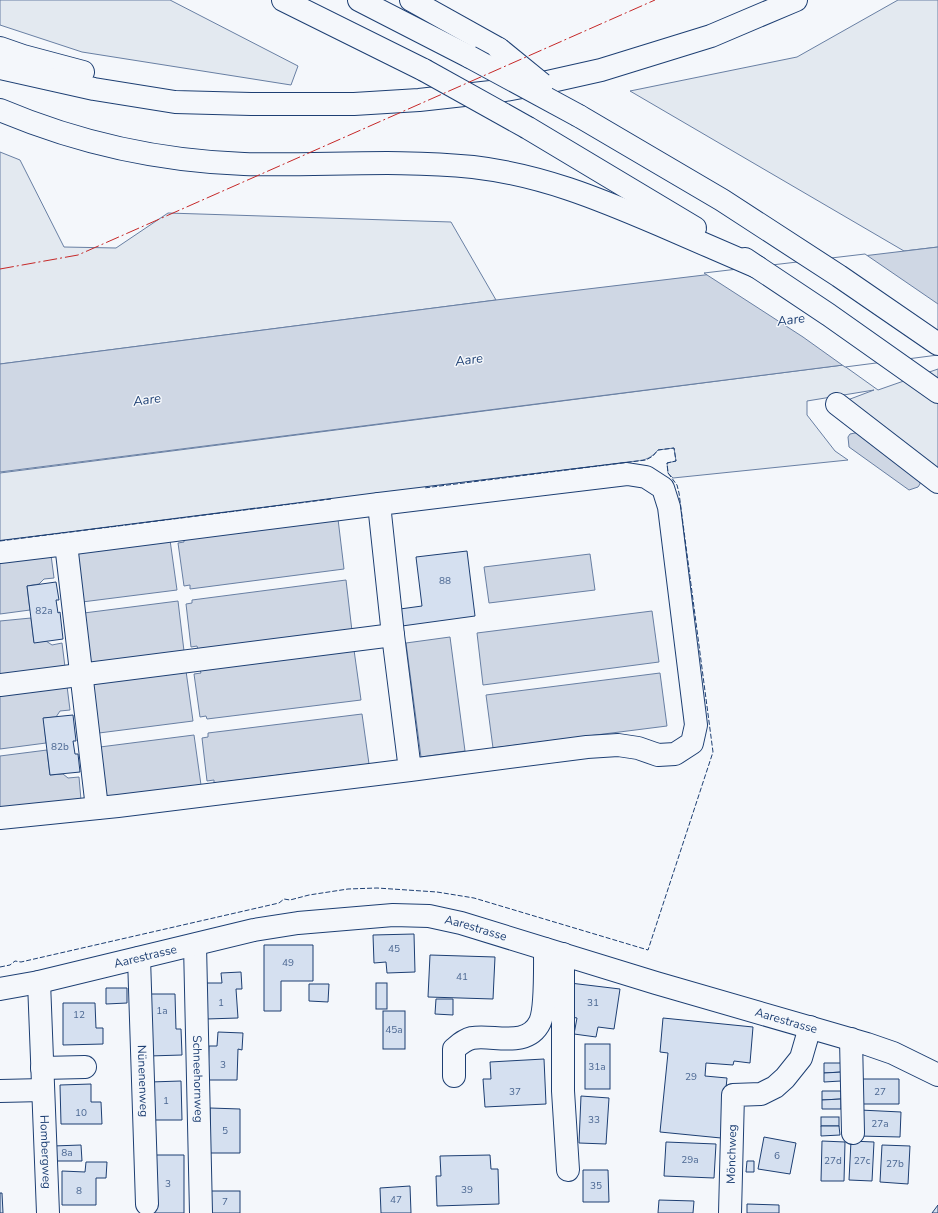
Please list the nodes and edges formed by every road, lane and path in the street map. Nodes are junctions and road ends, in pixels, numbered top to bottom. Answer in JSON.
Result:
{"nodes":[{"id":1,"x":283,"y":0,"type":"edge"},
{"id":2,"x":359,"y":0,"type":"edge"},
{"id":3,"x":411,"y":0,"type":"edge"},
{"id":4,"x":796,"y":0,"type":"edge"},
{"id":5,"x":0,"y":48,"type":"edge"},
{"id":6,"x":0,"y":68,"type":"edge"},
{"id":7,"x":251,"y":104,"type":"junction"},
{"id":8,"x":0,"y":110,"type":"edge"},
{"id":9,"x":579,"y":116,"type":"junction"},
{"id":10,"x":757,"y":267,"type":"junction"},
{"id":11,"x":938,"y":344,"type":"edge"},
{"id":12,"x":938,"y":392,"type":"edge"},
{"id":13,"x":837,"y":404,"type":"dead end"},
{"id":14,"x":938,"y":482,"type":"edge"},
{"id":15,"x":379,"y":504,"type":"junction"},
{"id":16,"x":66,"y":544,"type":"junction"},
{"id":17,"x":0,"y":552,"type":"edge"},
{"id":18,"x":393,"y":635,"type":"junction"},
{"id":19,"x":80,"y":675,"type":"junction"},
{"id":20,"x":0,"y":685,"type":"edge"},
{"id":21,"x":410,"y":770,"type":"junction"},
{"id":22,"x":97,"y":808,"type":"junction"},
{"id":23,"x":0,"y":818,"type":"edge"},
{"id":24,"x":195,"y":945,"type":"junction"},
{"id":25,"x":554,"y":951,"type":"junction"},
{"id":26,"x":139,"y":958,"type":"junction"},
{"id":27,"x":39,"y":982,"type":"junction"},
{"id":28,"x":0,"y":989,"type":"edge"},
{"id":29,"x":810,"y":1027,"type":"junction"},
{"id":30,"x":851,"y":1039,"type":"junction"},
{"id":31,"x":42,"y":1068,"type":"junction"},
{"id":32,"x":85,"y":1068,"type":"dead end"},
{"id":33,"x":938,"y":1075,"type":"edge"},
{"id":34,"x":454,"y":1076,"type":"dead end"},
{"id":35,"x":43,"y":1090,"type":"junction"},
{"id":36,"x":0,"y":1091,"type":"edge"},
{"id":37,"x":853,"y":1133,"type":"dead end"},
{"id":38,"x":568,"y":1170,"type":"dead end"},
{"id":39,"x":147,"y":1204,"type":"dead end"},
{"id":40,"x":48,"y":1213,"type":"edge"},
{"id":41,"x":201,"y":1213,"type":"edge"},
{"id":42,"x":730,"y":1213,"type":"edge"}],
"edges":[{"from":1,"to":10,"type":"main road","bridge":true},
{"from":2,"to":9,"type":"main road","bridge":true},
{"from":3,"to":9,"type":"main road","bridge":true},
{"from":4,"to":7,"type":"main road"},
{"from":5,"to":7,"type":"main road"},
{"from":6,"to":7,"type":"main road"},
{"from":8,"to":10,"type":"main road"},
{"from":9,"to":11,"type":"main road"},
{"from":10,"to":12,"type":"main road"},
{"from":13,"to":14,"type":"main road"},
{"from":15,"to":16,"type":"main road"},
{"from":15,"to":18,"type":"main road"},
{"from":15,"to":21,"type":"main road"},
{"from":16,"to":17,"type":"main road"},
{"from":16,"to":19,"type":"main road"},
{"from":18,"to":19,"type":"main road"},
{"from":18,"to":21,"type":"main road"},
{"from":19,"to":20,"type":"main road"},
{"from":19,"to":22,"type":"main road"},
{"from":21,"to":22,"type":"main road"},
{"from":22,"to":23,"type":"main road"},
{"from":24,"to":25,"type":"main road","name":"Aarestrasse"},
{"from":24,"to":26,"type":"main road","name":"Aarestrasse"},
{"from":24,"to":41,"type":"main road","name":"Schneehornweg"},
{"from":25,"to":29,"type":"main road","name":"Aarestrasse"},
{"from":25,"to":34,"type":"main road"},
{"from":25,"to":38,"type":"main road"},
{"from":26,"to":27,"type":"main road","name":"Aarestrasse"},
{"from":26,"to":39,"type":"main road","name":"Nünenenweg"},
{"from":27,"to":28,"type":"main road","name":"Aarestrasse"},
{"from":27,"to":31,"type":"main road","name":"Hombergweg"},
{"from":29,"to":30,"type":"main road","name":"Aarestrasse"},
{"from":29,"to":42,"type":"main road","name":"Mönchweg"},
{"from":30,"to":33,"type":"main road","name":"Aarestrasse"},
{"from":30,"to":37,"type":"main road"},
{"from":31,"to":32,"type":"main road"},
{"from":31,"to":35,"type":"main road","name":"Hombergweg"},
{"from":35,"to":36,"type":"main road"},
{"from":35,"to":40,"type":"main road","name":"Hombergweg"}]}
